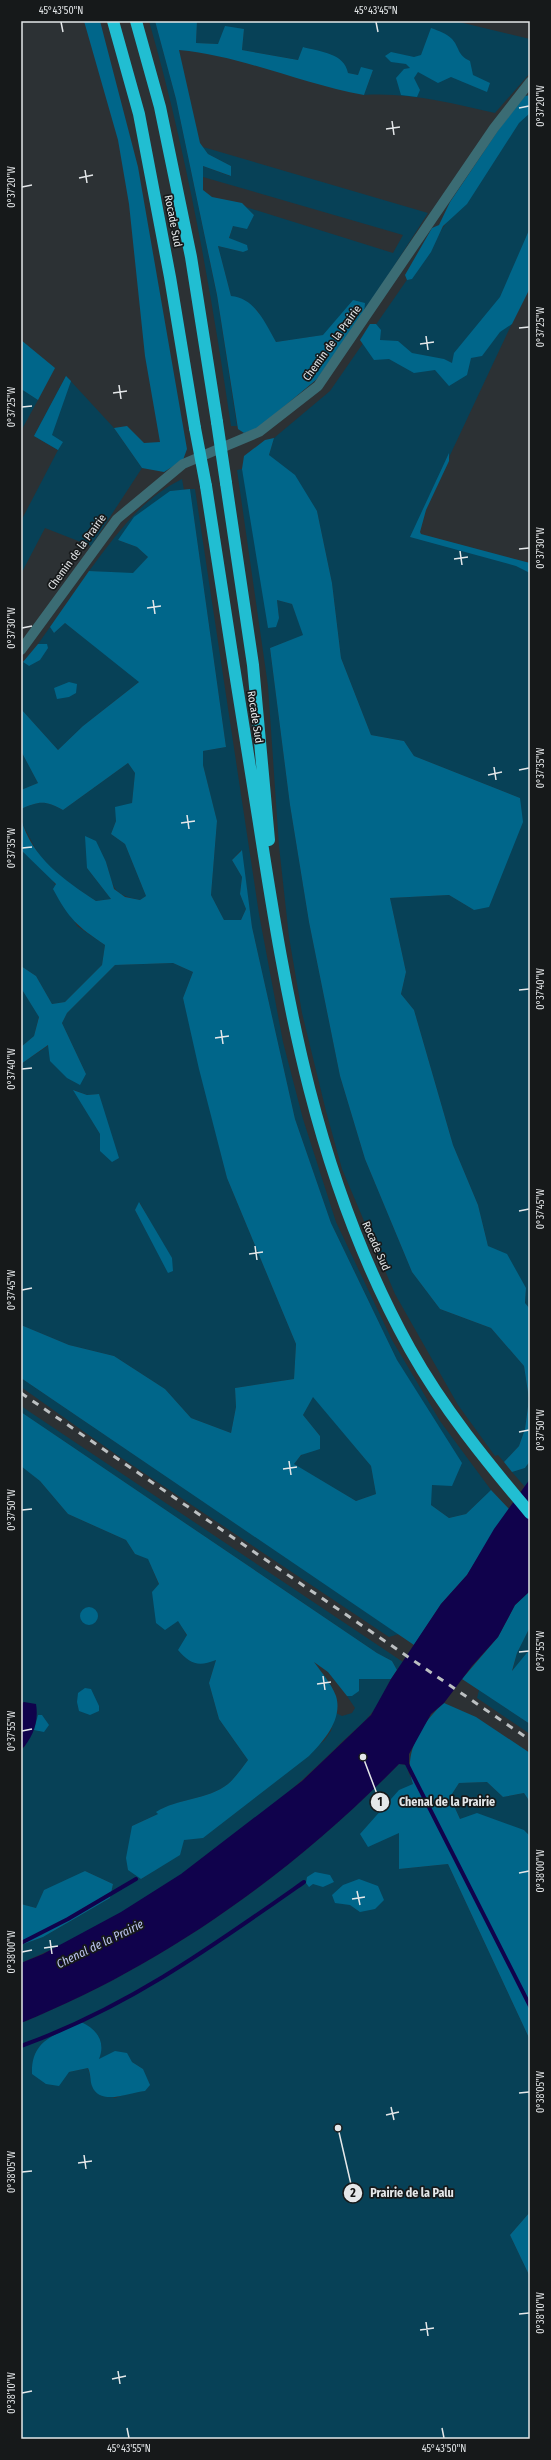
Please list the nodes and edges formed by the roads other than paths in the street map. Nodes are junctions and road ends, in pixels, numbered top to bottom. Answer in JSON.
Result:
{"nodes":[{"id":1,"x":113,"y":21,"type":"edge"},
{"id":2,"x":136,"y":21,"type":"edge"},
{"id":3,"x":530,"y":82,"type":"edge"},
{"id":4,"x":21,"y":650,"type":"edge"},
{"id":5,"x":279,"y":952,"type":"junction"},
{"id":6,"x":530,"y":1513,"type":"edge"}],
"edges":[{"from":1,"to":5,"type":"highway","name":"Rocade Sud","bridge":true},
{"from":2,"to":5,"type":"highway","name":"Rocade Sud","bridge":true},
{"from":3,"to":4,"type":"street","name":"Chemin de la Prairie"},
{"from":5,"to":6,"type":"highway","name":"Rocade Sud"}]}
